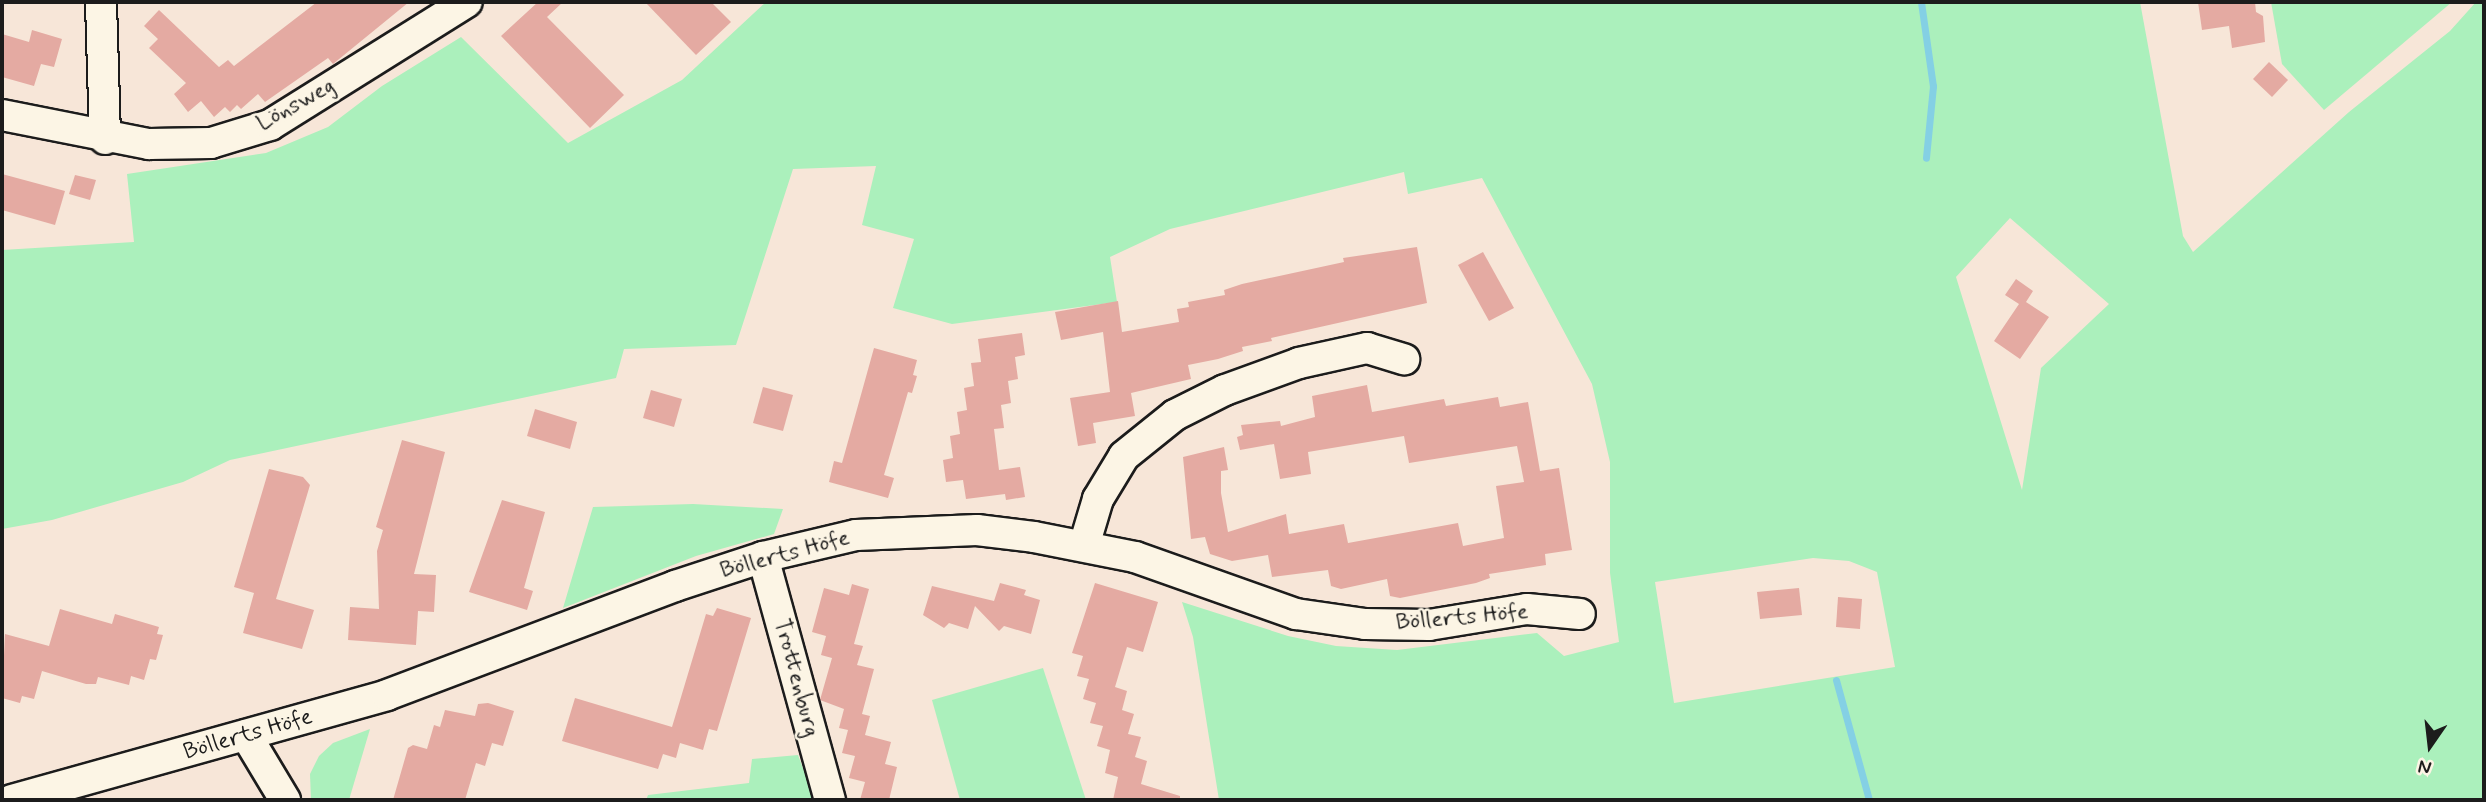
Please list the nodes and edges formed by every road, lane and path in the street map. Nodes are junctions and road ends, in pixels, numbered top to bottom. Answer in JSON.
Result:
{"nodes":[{"id":1,"x":101,"y":2,"type":"edge"},
{"id":2,"x":467,"y":2,"type":"edge"},
{"id":3,"x":2,"y":115,"type":"edge"},
{"id":4,"x":105,"y":139,"type":"junction"},
{"id":5,"x":1404,"y":359,"type":"dead end"},
{"id":6,"x":1084,"y":546,"type":"junction"},
{"id":7,"x":763,"y":556,"type":"junction"},
{"id":8,"x":1580,"y":614,"type":"dead end"},
{"id":9,"x":246,"y":735,"type":"junction"},
{"id":10,"x":12,"y":800,"type":"edge"},
{"id":11,"x":285,"y":800,"type":"edge"},
{"id":12,"x":830,"y":800,"type":"edge"}],
"edges":[{"from":1,"to":4,"type":"street"},
{"from":2,"to":4,"type":"street","name":"Lönsweg"},
{"from":3,"to":4,"type":"street","name":"Lönsweg"},
{"from":5,"to":6,"type":"street"},
{"from":6,"to":7,"type":"street","name":"Böllerts Höfe"},
{"from":6,"to":8,"type":"street","name":"Böllerts Höfe"},
{"from":7,"to":9,"type":"street","name":"Böllerts Höfe"},
{"from":7,"to":12,"type":"street","name":"Trottenburg"},
{"from":9,"to":10,"type":"street","name":"Böllerts Höfe"},
{"from":9,"to":11,"type":"street"}]}
